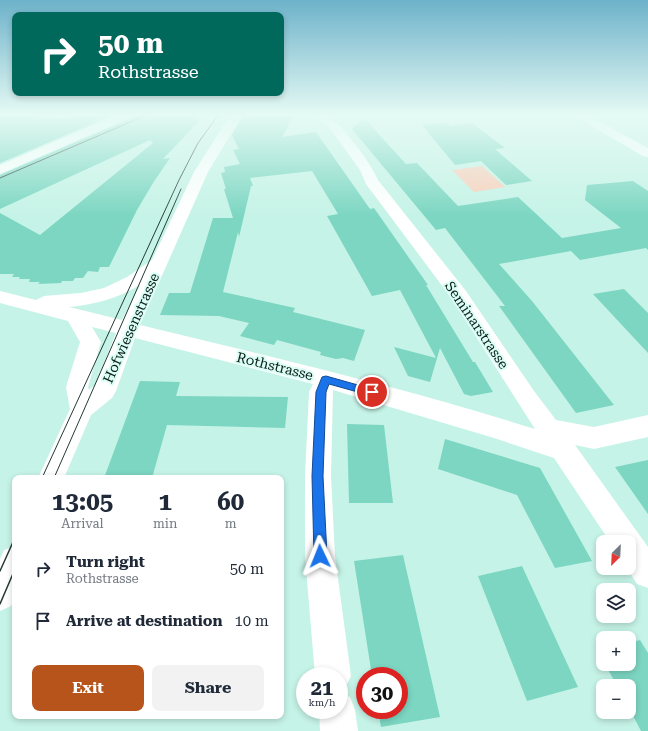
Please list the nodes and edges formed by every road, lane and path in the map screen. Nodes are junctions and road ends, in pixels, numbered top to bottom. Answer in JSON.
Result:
{"nodes":[{"id":1,"x":49,"y":148,"type":"edge"},
{"id":2,"x":216,"y":148,"type":"edge"},
{"id":3,"x":349,"y":148,"type":"edge"},
{"id":4,"x":639,"y":148,"type":"edge"},
{"id":5,"x":648,"y":153,"type":"edge"},
{"id":6,"x":0,"y":170,"type":"edge"},
{"id":7,"x":161,"y":261,"type":"junction"},
{"id":8,"x":118,"y":289,"type":"joint"},
{"id":9,"x":0,"y":297,"type":"edge"},
{"id":10,"x":30,"y":304,"type":"junction"},
{"id":11,"x":75,"y":316,"type":"junction"},
{"id":12,"x":128,"y":330,"type":"junction"},
{"id":13,"x":326,"y":379,"type":"junction"},
{"id":14,"x":82,"y":409,"type":"junction"},
{"id":15,"x":648,"y":426,"type":"edge"},
{"id":16,"x":548,"y":429,"type":"junction"},
{"id":17,"x":564,"y":450,"type":"junction"},
{"id":18,"x":52,"y":475,"type":"edge"},
{"id":19,"x":622,"y":535,"type":"edge"},
{"id":20,"x":636,"y":555,"type":"edge"},
{"id":21,"x":12,"y":568,"type":"edge"},
{"id":22,"x":648,"y":573,"type":"edge"},
{"id":23,"x":0,"y":595,"type":"edge"},
{"id":24,"x":332,"y":667,"type":"edge"},
{"id":25,"x":338,"y":719,"type":"edge"},
{"id":26,"x":339,"y":731,"type":"edge"}],
"edges":[{"from":1,"to":6,"type":"street"},
{"from":2,"to":7,"type":"street","name":"Hofwiesenstrasse"},
{"from":3,"to":16,"type":"street","name":"Seminarstrasse"},
{"from":4,"to":5,"type":"street"},
{"from":7,"to":8,"type":"street","name":"Hofwiesenstrasse"},
{"from":7,"to":12,"type":"street","name":"Hofwiesenstrasse"},
{"from":8,"to":10,"type":"street","name":"Rothstrasse"},
{"from":9,"to":10,"type":"street","name":"Rothstrasse"},
{"from":10,"to":11,"type":"street","name":"Rothstrasse"},
{"from":11,"to":12,"type":"street","name":"Rothstrasse"},
{"from":11,"to":14,"type":"street","name":"Hofwiesenstrasse"},
{"from":12,"to":13,"type":"street","name":"Rothstrasse"},
{"from":12,"to":14,"type":"street","name":"Hofwiesenstrasse"},
{"from":13,"to":17,"type":"street","name":"Rothstrasse"},
{"from":13,"to":24,"type":"street"},
{"from":14,"to":18,"type":"street","name":"Hofwiesenstrasse"},
{"from":15,"to":16,"type":"street"},
{"from":16,"to":17,"type":"street","name":"Seminarstrasse"},
{"from":17,"to":19,"type":"street","name":"Seminarstrasse"},
{"from":20,"to":22,"type":"street"},
{"from":21,"to":23,"type":"street"},
{"from":25,"to":26,"type":"street"}]}
